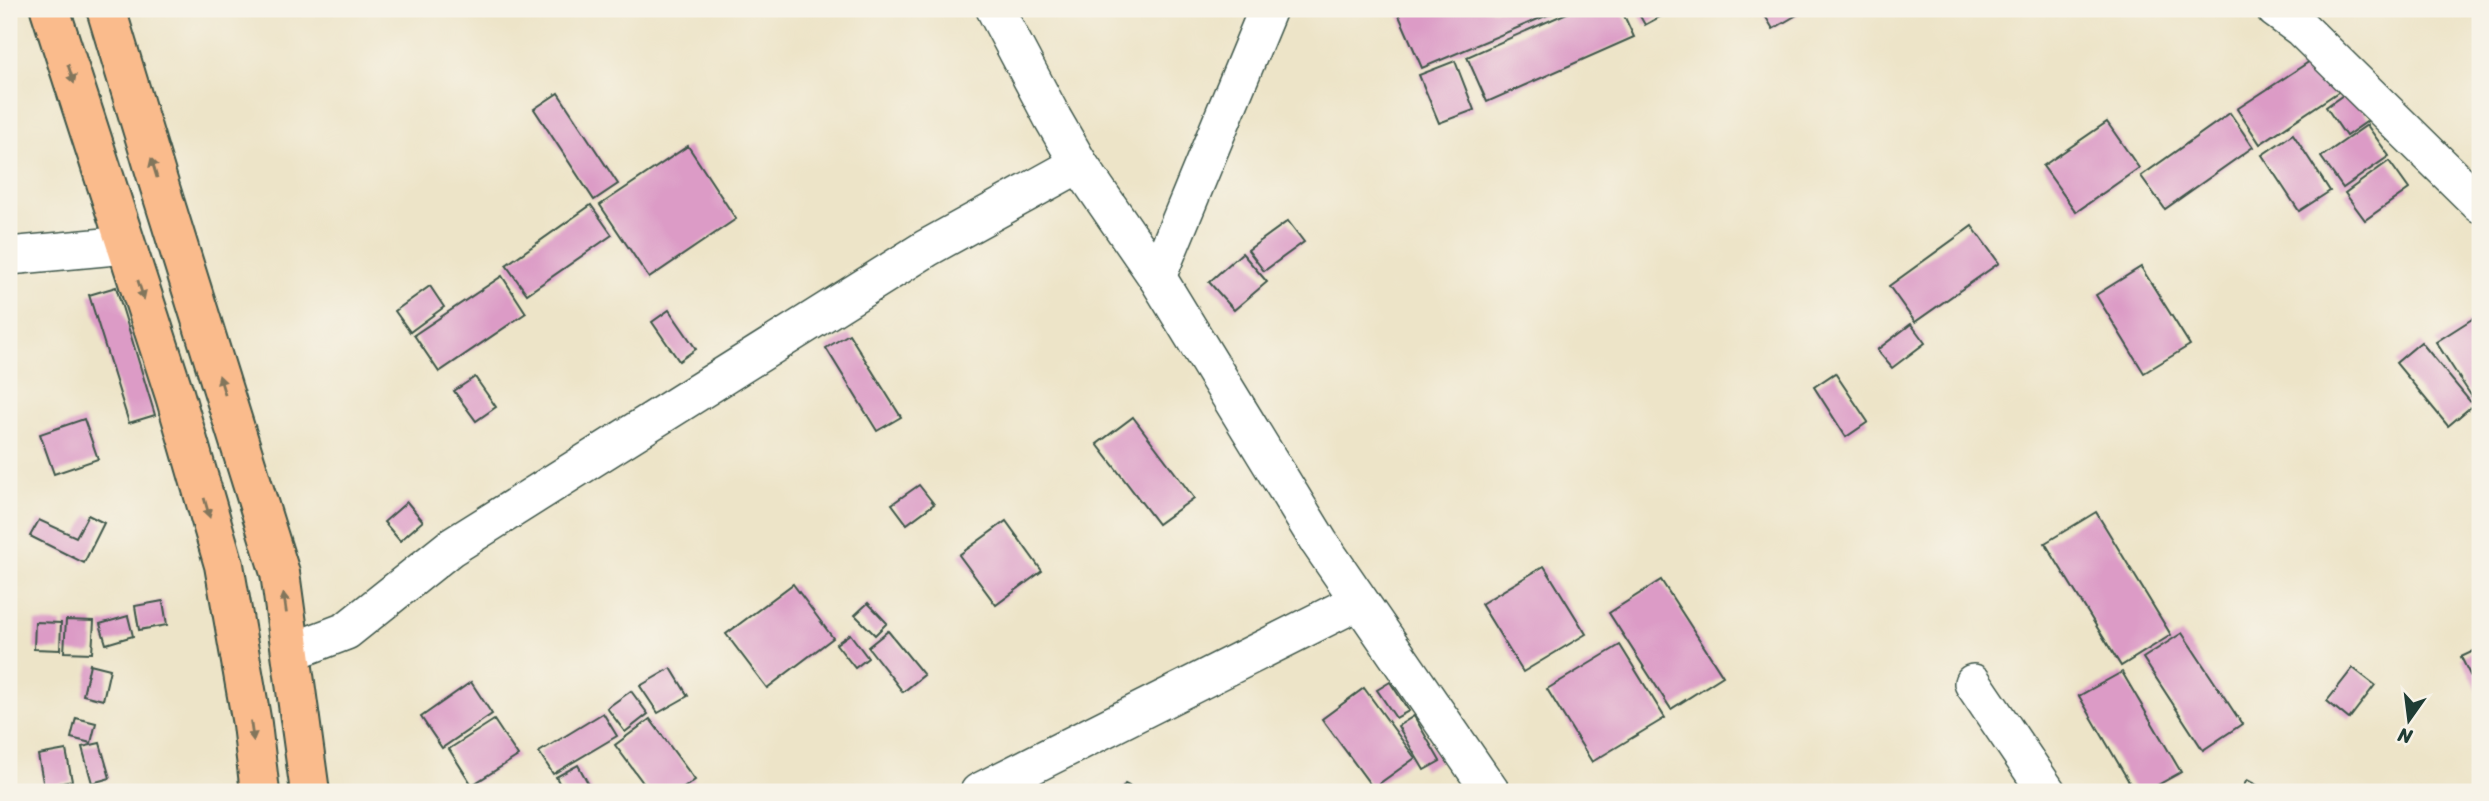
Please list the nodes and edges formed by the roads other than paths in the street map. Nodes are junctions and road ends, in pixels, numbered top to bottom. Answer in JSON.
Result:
{"nodes":[{"id":1,"x":51,"y":9,"type":"edge"},
{"id":2,"x":106,"y":9,"type":"edge"},
{"id":3,"x":995,"y":9,"type":"edge"},
{"id":4,"x":1268,"y":9,"type":"edge"},
{"id":5,"x":2275,"y":9,"type":"edge"},
{"id":6,"x":1079,"y":164,"type":"junction"},
{"id":7,"x":2480,"y":204,"type":"edge"},
{"id":8,"x":126,"y":245,"type":"junction"},
{"id":9,"x":9,"y":256,"type":"edge"},
{"id":10,"x":1157,"y":277,"type":"junction"},
{"id":11,"x":1359,"y":601,"type":"junction"},
{"id":12,"x":291,"y":653,"type":"junction"},
{"id":13,"x":1973,"y":683,"type":"dead end"},
{"id":14,"x":260,"y":792,"type":"edge"},
{"id":15,"x":310,"y":792,"type":"edge"},
{"id":16,"x":979,"y":792,"type":"edge"},
{"id":17,"x":1491,"y":792,"type":"edge"},
{"id":18,"x":2047,"y":792,"type":"edge"}],
"edges":[{"from":1,"to":8,"type":"main road","one_way":true},
{"from":12,"to":2,"type":"main road","one_way":true},
{"from":3,"to":6,"type":"street"},
{"from":4,"to":10,"type":"street"},
{"from":5,"to":7,"type":"street"},
{"from":6,"to":10,"type":"street"},
{"from":6,"to":12,"type":"street"},
{"from":8,"to":9,"type":"street"},
{"from":8,"to":14,"type":"main road","one_way":true},
{"from":10,"to":11,"type":"street"},
{"from":11,"to":16,"type":"street"},
{"from":11,"to":17,"type":"street"},
{"from":12,"to":15,"type":"main road"},
{"from":13,"to":18,"type":"street"}]}
